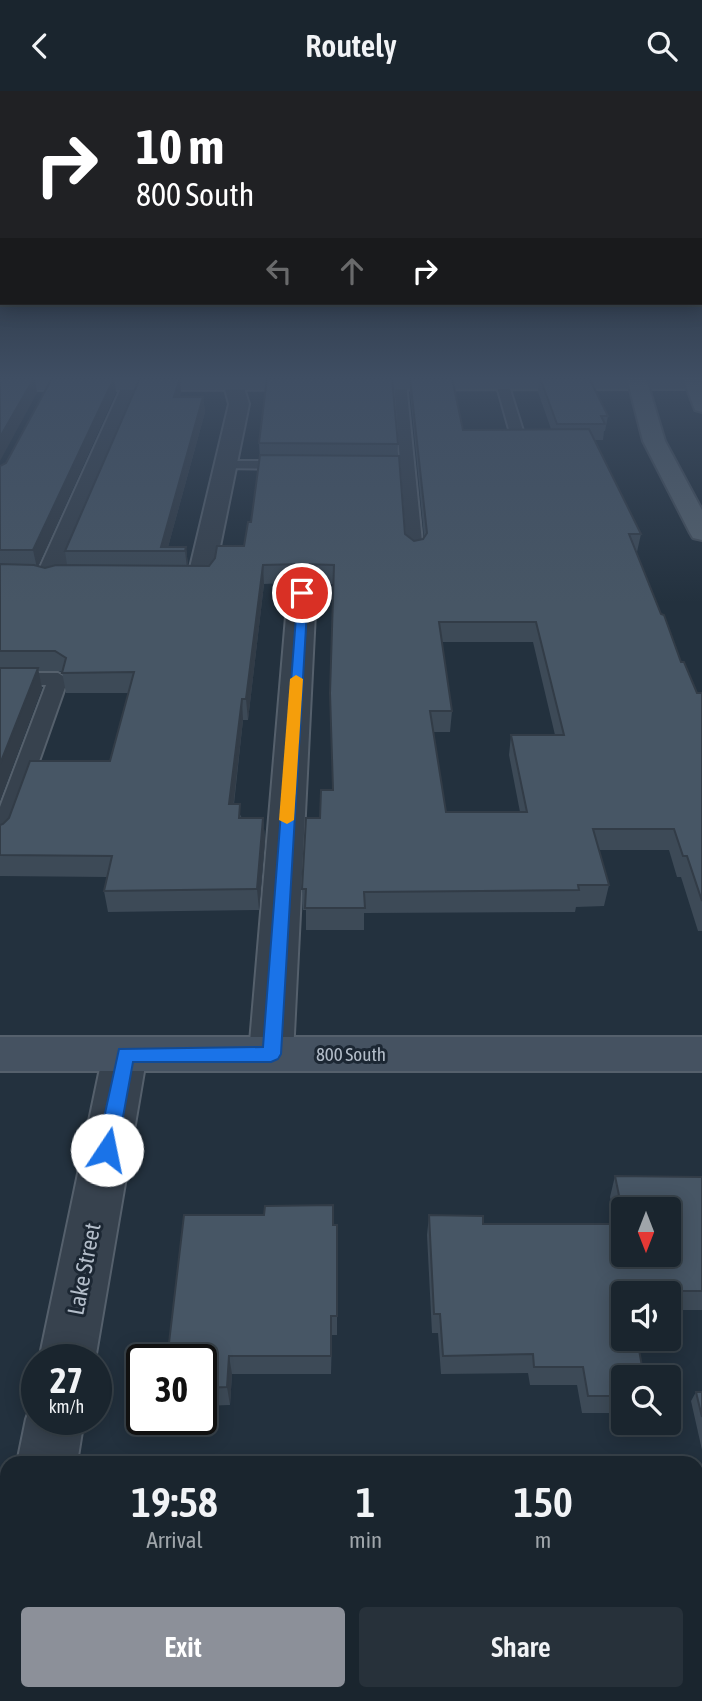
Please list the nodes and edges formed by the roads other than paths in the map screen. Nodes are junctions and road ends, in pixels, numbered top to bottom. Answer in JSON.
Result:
{"nodes":[{"id":1,"x":103,"y":453,"type":"edge"},
{"id":2,"x":228,"y":453,"type":"edge"},
{"id":3,"x":400,"y":453,"type":"edge"},
{"id":4,"x":660,"y":453,"type":"edge"},
{"id":5,"x":225,"y":465,"type":"junction"},
{"id":6,"x":303,"y":465,"type":"edge"},
{"id":7,"x":702,"y":533,"type":"edge"},
{"id":8,"x":415,"y":552,"type":"edge"},
{"id":9,"x":49,"y":576,"type":"edge"},
{"id":10,"x":194,"y":576,"type":"edge"},
{"id":11,"x":302,"y":593,"type":"dead end"},
{"id":12,"x":0,"y":679,"type":"edge"},
{"id":13,"x":0,"y":838,"type":"edge"},
{"id":14,"x":0,"y":1054,"type":"edge"},
{"id":15,"x":125,"y":1054,"type":"junction"},
{"id":16,"x":271,"y":1054,"type":"junction"},
{"id":17,"x":702,"y":1054,"type":"edge"},
{"id":18,"x":70,"y":1344,"type":"edge"},
{"id":19,"x":52,"y":1435,"type":"edge"},
{"id":20,"x":48,"y":1456,"type":"edge"}],
"edges":[{"from":1,"to":9,"type":"street"},
{"from":2,"to":5,"type":"street"},
{"from":3,"to":8,"type":"lane"},
{"from":4,"to":7,"type":"main road"},
{"from":5,"to":6,"type":"lane"},
{"from":5,"to":10,"type":"street"},
{"from":11,"to":16,"type":"street"},
{"from":12,"to":13,"type":"lane"},
{"from":14,"to":15,"type":"street","name":"800 South"},
{"from":15,"to":16,"type":"street","name":"800 South"},
{"from":15,"to":18,"type":"street","name":"Lake Street"},
{"from":16,"to":17,"type":"street","name":"800 South"},
{"from":19,"to":20,"type":"street"}]}
